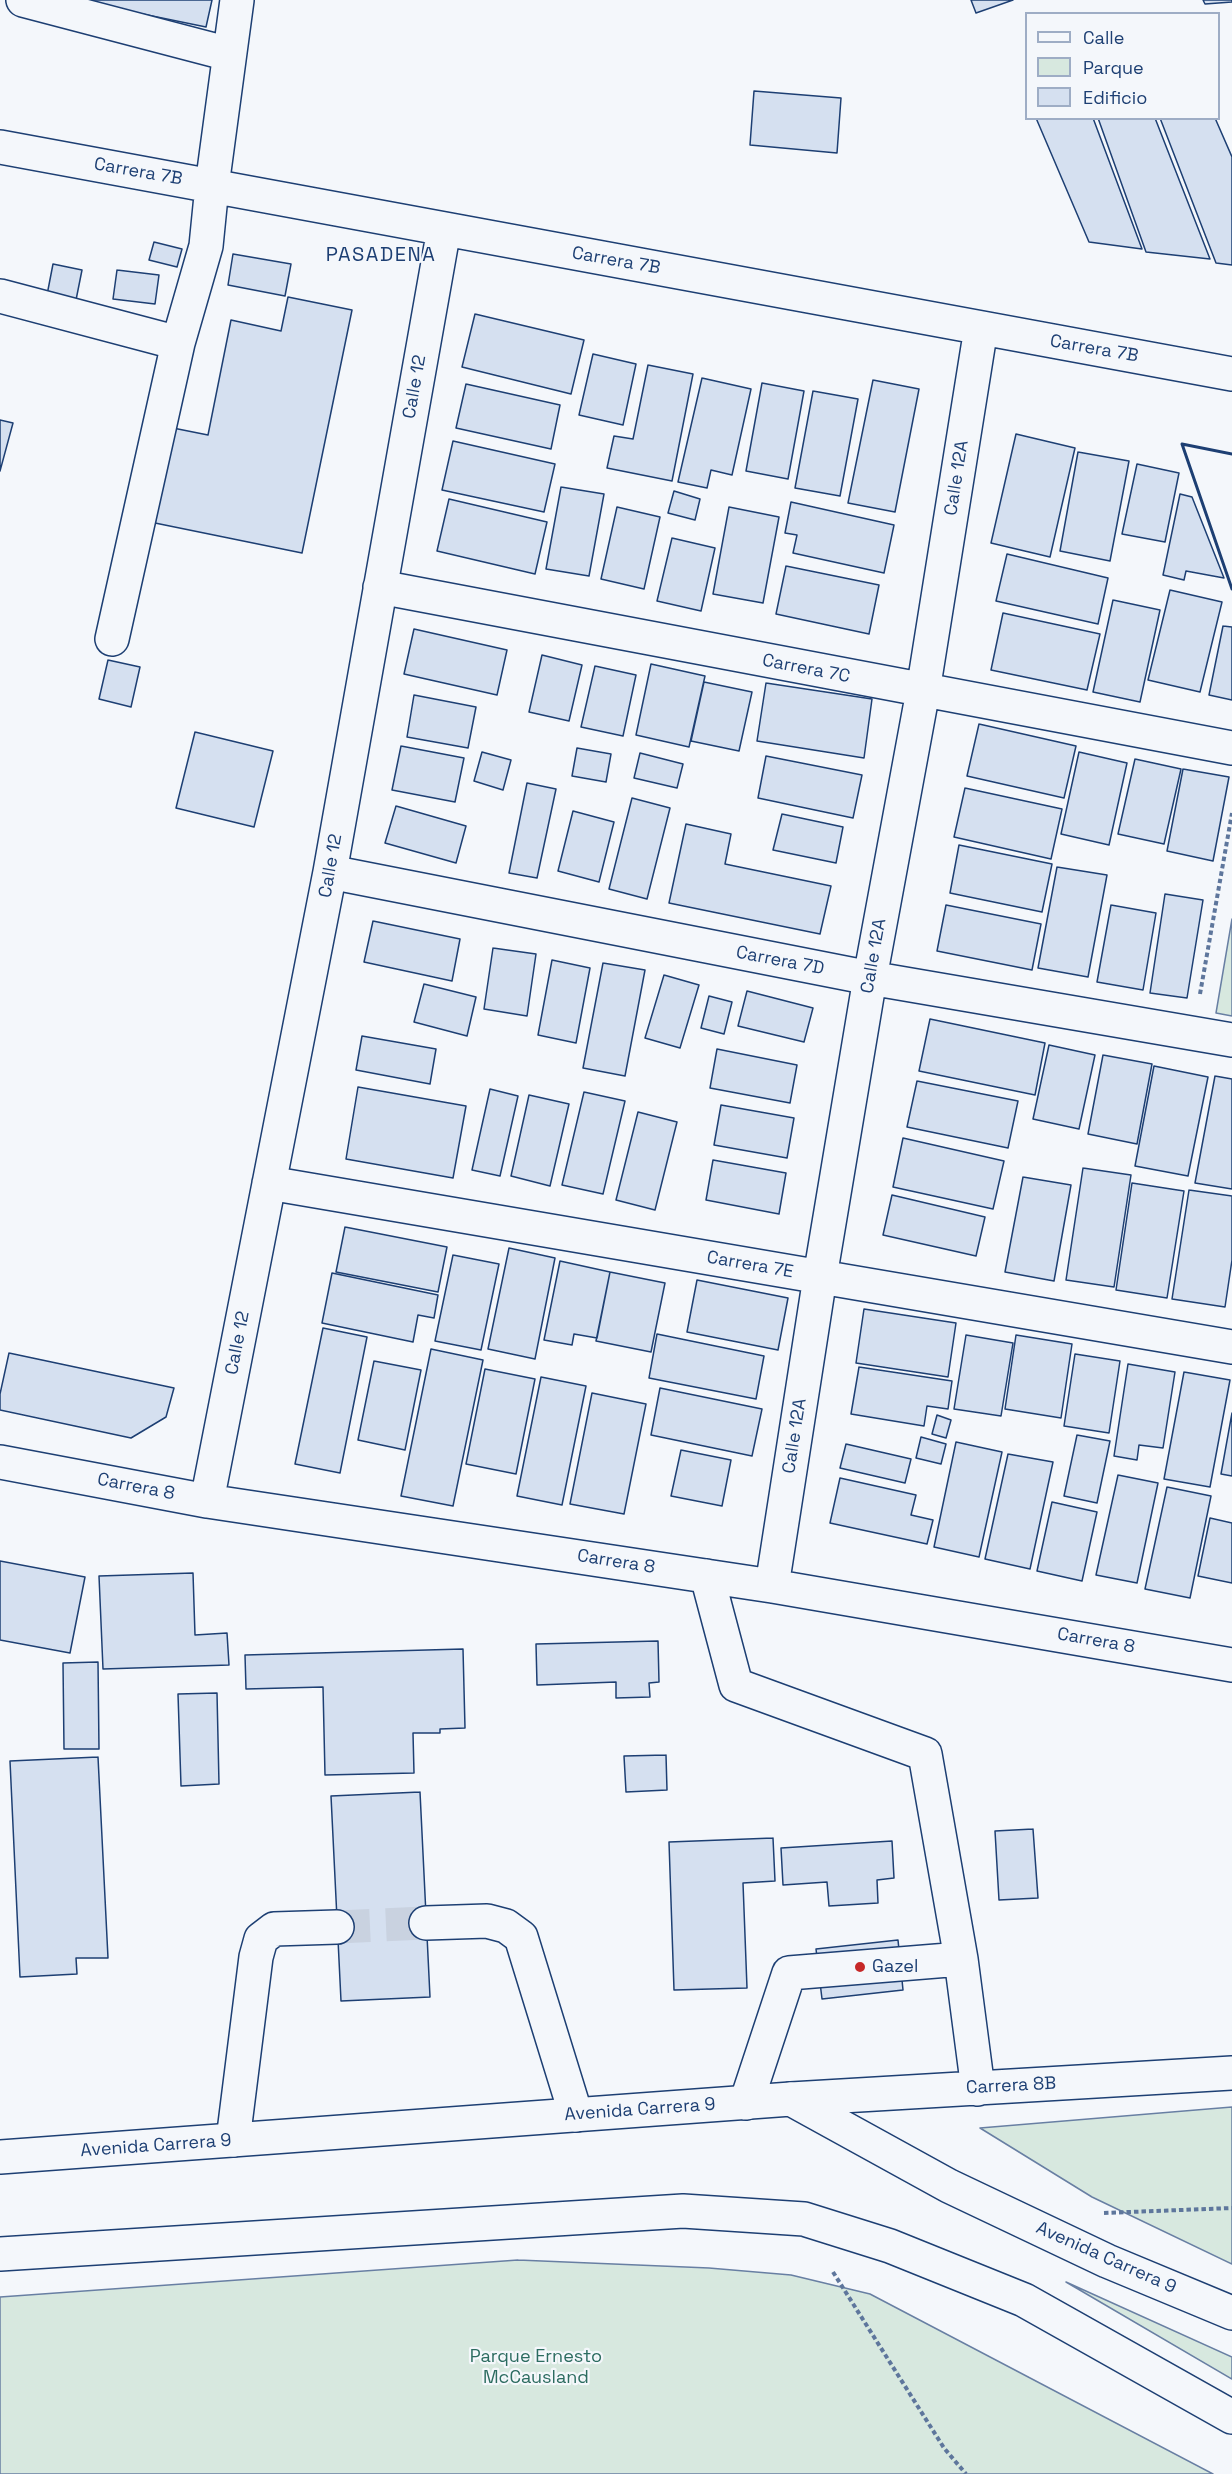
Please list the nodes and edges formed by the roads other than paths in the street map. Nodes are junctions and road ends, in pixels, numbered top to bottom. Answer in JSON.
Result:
{"nodes":[{"id":1,"x":23,"y":0,"type":"edge"},
{"id":2,"x":237,"y":0,"type":"edge"},
{"id":3,"x":229,"y":54,"type":"junction"},
{"id":4,"x":0,"y":147,"type":"edge"},
{"id":5,"x":212,"y":186,"type":"junction"},
{"id":6,"x":444,"y":229,"type":"junction"},
{"id":7,"x":0,"y":296,"type":"edge"},
{"id":8,"x":981,"y":328,"type":"junction"},
{"id":9,"x":178,"y":343,"type":"junction"},
{"id":10,"x":1232,"y":375,"type":"edge"},
{"id":11,"x":380,"y":587,"type":"junction"},
{"id":12,"x":112,"y":639,"type":"dead end"},
{"id":13,"x":923,"y":691,"type":"junction"},
{"id":14,"x":1232,"y":748,"type":"edge"},
{"id":15,"x":330,"y":872,"type":"junction"},
{"id":16,"x":870,"y":978,"type":"junction"},
{"id":17,"x":1232,"y":1040,"type":"edge"},
{"id":18,"x":269,"y":1183,"type":"junction"},
{"id":19,"x":820,"y":1276,"type":"junction"},
{"id":20,"x":1232,"y":1347,"type":"edge"},
{"id":21,"x":0,"y":1462,"type":"edge"},
{"id":22,"x":207,"y":1501,"type":"junction"},
{"id":23,"x":707,"y":1576,"type":"junction"},
{"id":24,"x":772,"y":1586,"type":"junction"},
{"id":25,"x":1232,"y":1665,"type":"edge"},
{"id":26,"x":426,"y":1923,"type":"tunnel mouth"},
{"id":27,"x":337,"y":1927,"type":"tunnel mouth"},
{"id":28,"x":961,"y":1959,"type":"junction"},
{"id":29,"x":1232,"y":2073,"type":"edge"},
{"id":30,"x":978,"y":2089,"type":"junction"},
{"id":31,"x":791,"y":2099,"type":"junction"},
{"id":32,"x":746,"y":2103,"type":"junction"},
{"id":33,"x":576,"y":2115,"type":"junction"},
{"id":34,"x":233,"y":2140,"type":"junction"},
{"id":35,"x":0,"y":2157,"type":"edge"},
{"id":36,"x":0,"y":2254,"type":"edge"},
{"id":37,"x":1232,"y":2313,"type":"edge"},
{"id":38,"x":1232,"y":2417,"type":"edge"}],
"edges":[{"from":1,"to":3,"type":"main road"},
{"from":2,"to":3,"type":"main road"},
{"from":3,"to":5,"type":"main road"},
{"from":4,"to":5,"type":"main road","name":"Carrera 7B"},
{"from":5,"to":6,"type":"main road","name":"Carrera 7B"},
{"from":5,"to":9,"type":"main road"},
{"from":6,"to":8,"type":"main road","name":"Carrera 7B"},
{"from":6,"to":11,"type":"main road","name":"Calle 12"},
{"from":7,"to":9,"type":"main road"},
{"from":8,"to":10,"type":"main road","name":"Carrera 7B"},
{"from":8,"to":13,"type":"main road","name":"Calle 12A"},
{"from":9,"to":12,"type":"main road"},
{"from":11,"to":13,"type":"main road","name":"Carrera 7C"},
{"from":11,"to":15,"type":"main road","name":"Calle 12"},
{"from":13,"to":14,"type":"main road","name":"Carrera 7C"},
{"from":13,"to":16,"type":"main road","name":"Calle 12A"},
{"from":15,"to":16,"type":"main road","name":"Carrera 7D"},
{"from":15,"to":18,"type":"main road","name":"Calle 12"},
{"from":16,"to":17,"type":"main road","name":"Carrera 7D"},
{"from":16,"to":19,"type":"main road","name":"Calle 12A"},
{"from":18,"to":19,"type":"main road","name":"Carrera 7E"},
{"from":18,"to":22,"type":"main road","name":"Calle 12"},
{"from":19,"to":20,"type":"main road","name":"Carrera 7E"},
{"from":19,"to":24,"type":"main road","name":"Calle 12A"},
{"from":21,"to":22,"type":"main road","name":"Carrera 8"},
{"from":22,"to":23,"type":"main road","name":"Carrera 8"},
{"from":23,"to":24,"type":"main road","name":"Carrera 8"},
{"from":23,"to":28,"type":"main road"},
{"from":24,"to":25,"type":"main road","name":"Carrera 8"},
{"from":26,"to":33,"type":"main road"},
{"from":27,"to":34,"type":"main road"},
{"from":28,"to":30,"type":"main road"},
{"from":28,"to":32,"type":"main road"},
{"from":29,"to":30,"type":"main road","name":"Carrera 8B"},
{"from":30,"to":31,"type":"main road","name":"Carrera 8B"},
{"from":31,"to":32,"type":"main road","name":"Avenida Carrera 9"},
{"from":31,"to":37,"type":"main road","name":"Avenida Carrera 9"},
{"from":32,"to":33,"type":"main road","name":"Avenida Carrera 9"},
{"from":33,"to":34,"type":"main road","name":"Avenida Carrera 9"},
{"from":34,"to":35,"type":"main road","name":"Avenida Carrera 9"},
{"from":36,"to":38,"type":"main road"}]}
